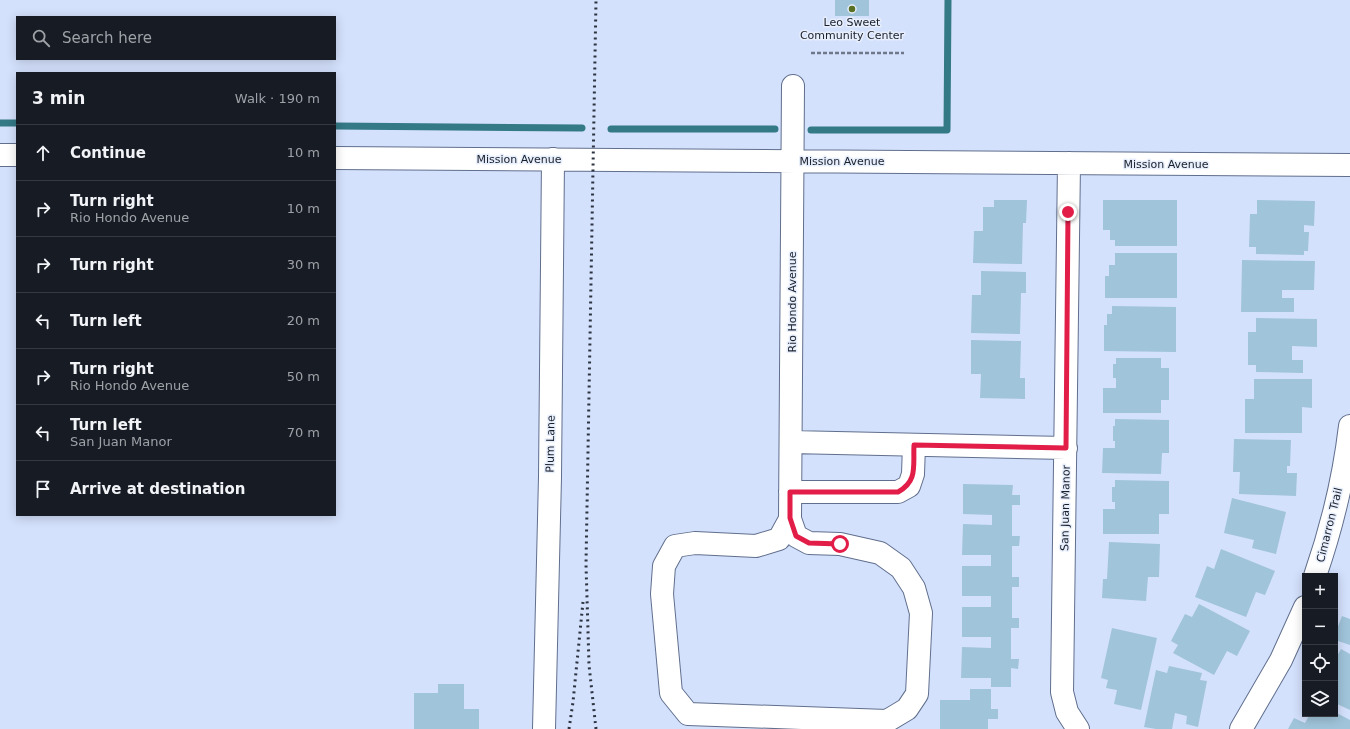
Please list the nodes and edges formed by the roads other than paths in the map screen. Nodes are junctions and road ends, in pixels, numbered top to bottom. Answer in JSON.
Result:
{"nodes":[{"id":1,"x":794,"y":86,"type":"dead end"},
{"id":2,"x":0,"y":155,"type":"edge"},
{"id":3,"x":16,"y":155,"type":"edge"},
{"id":4,"x":336,"y":158,"type":"edge"},
{"id":5,"x":553,"y":159,"type":"junction"},
{"id":6,"x":792,"y":161,"type":"junction"},
{"id":7,"x":1069,"y":163,"type":"junction"},
{"id":8,"x":1350,"y":165,"type":"edge"},
{"id":9,"x":1350,"y":426,"type":"edge"},
{"id":10,"x":791,"y":442,"type":"junction"},
{"id":11,"x":914,"y":445,"type":"junction"},
{"id":12,"x":1066,"y":448,"type":"junction"},
{"id":13,"x":790,"y":492,"type":"junction"},
{"id":14,"x":790,"y":518,"type":"junction"},
{"id":15,"x":1317,"y":573,"type":"edge"},
{"id":16,"x":1304,"y":609,"type":"edge"},
{"id":17,"x":544,"y":729,"type":"edge"},
{"id":18,"x":1078,"y":729,"type":"edge"},
{"id":19,"x":1241,"y":729,"type":"edge"}],
"edges":[{"from":1,"to":6,"type":"street","name":"Rio Hondo Avenue"},
{"from":2,"to":3,"type":"street"},
{"from":4,"to":5,"type":"street","name":"Mission Avenue"},
{"from":5,"to":6,"type":"street","name":"Mission Avenue"},
{"from":5,"to":17,"type":"street","name":"Plum Lane"},
{"from":6,"to":7,"type":"street","name":"Mission Avenue"},
{"from":6,"to":10,"type":"street","name":"Rio Hondo Avenue"},
{"from":7,"to":8,"type":"street","name":"Mission Avenue"},
{"from":7,"to":12,"type":"street","name":"San Juan Manor"},
{"from":9,"to":15,"type":"street","name":"Cimarron Trail"},
{"from":10,"to":11,"type":"street"},
{"from":10,"to":13,"type":"street","name":"Rio Hondo Avenue"},
{"from":11,"to":12,"type":"street"},
{"from":11,"to":13,"type":"street"},
{"from":12,"to":18,"type":"street","name":"San Juan Manor"},
{"from":13,"to":14,"type":"street","name":"Rio Hondo Avenue"},
{"from":14,"to":14,"type":"street"},
{"from":16,"to":19,"type":"street"}]}
